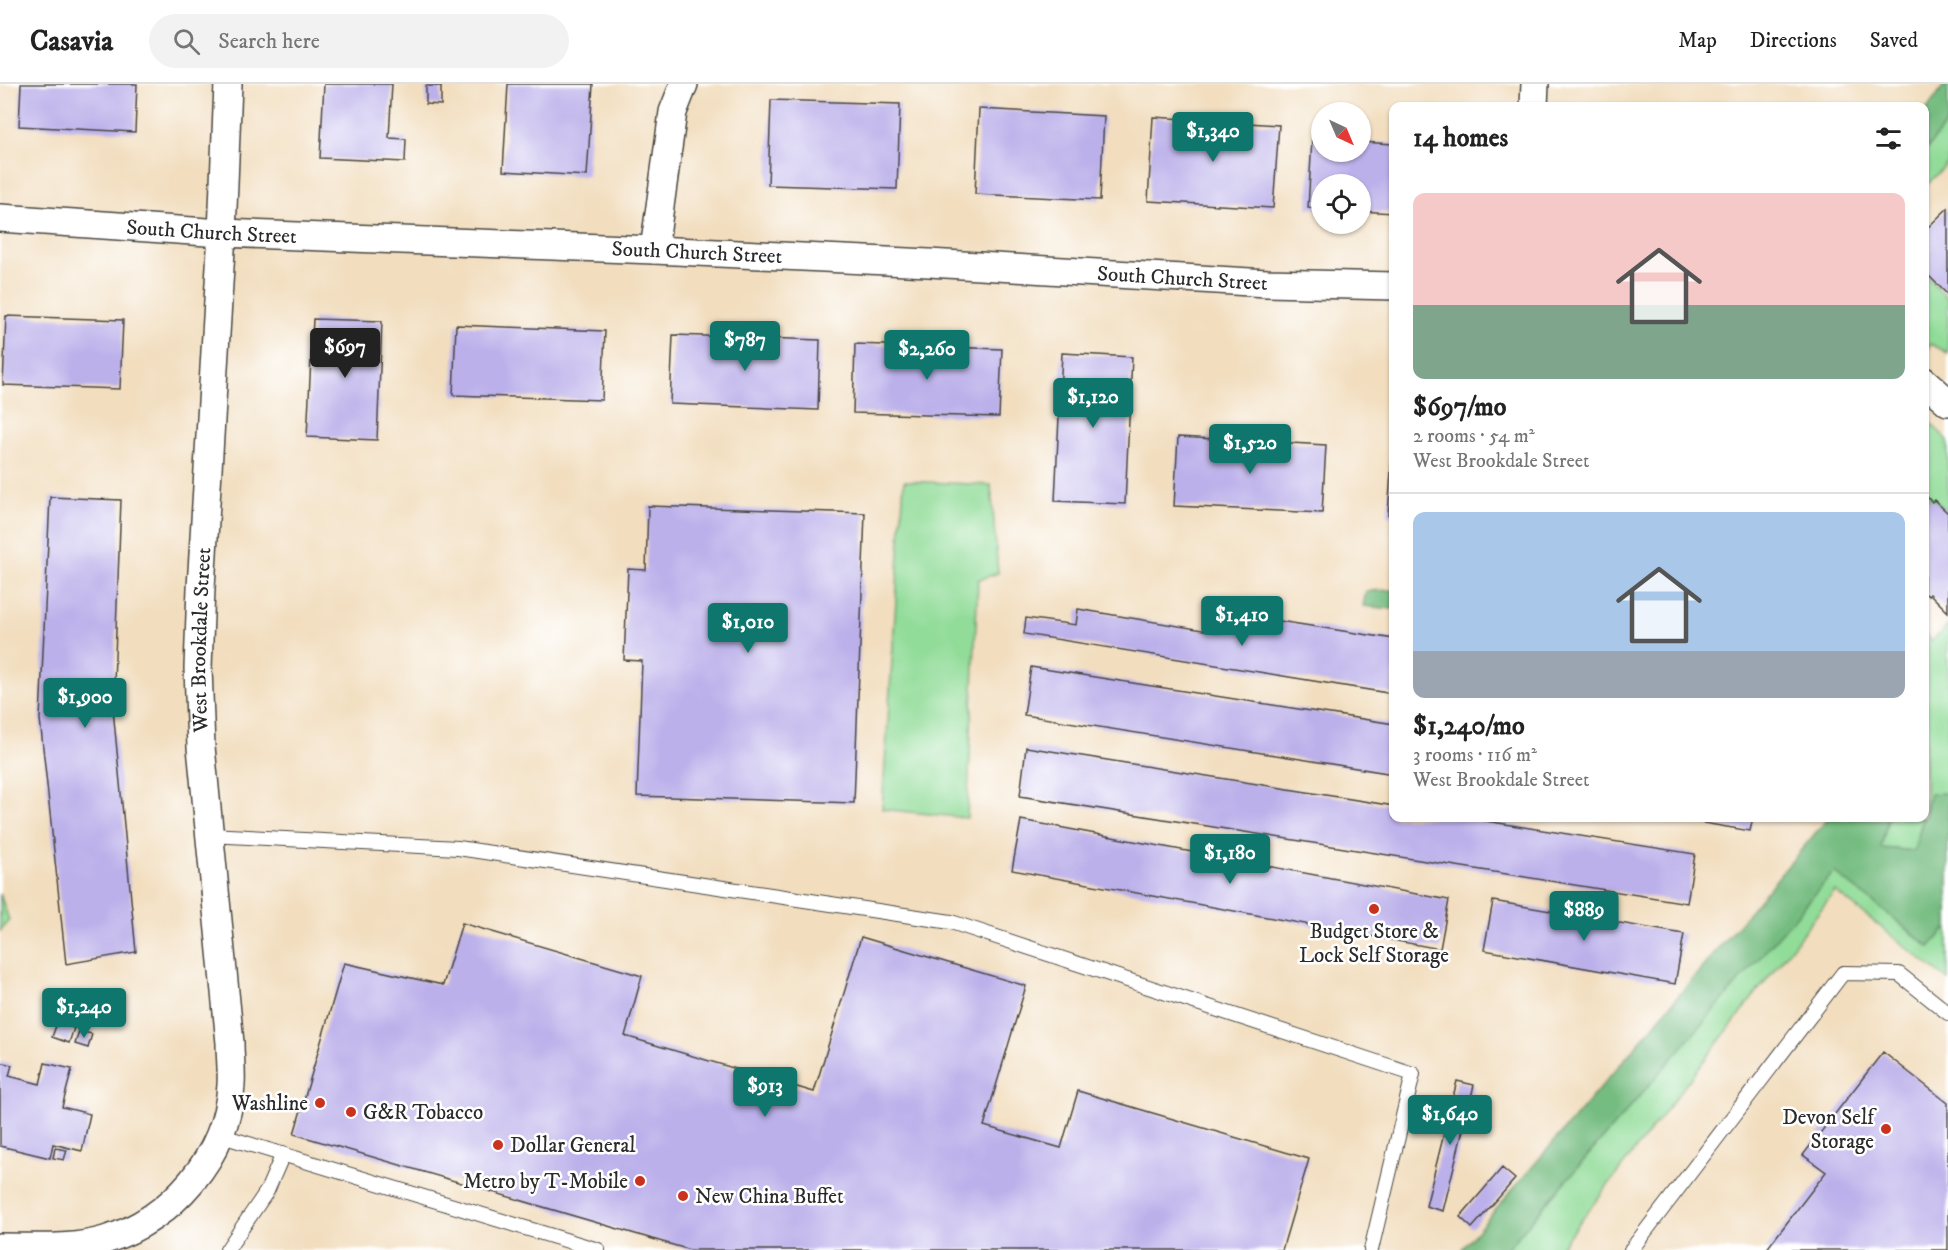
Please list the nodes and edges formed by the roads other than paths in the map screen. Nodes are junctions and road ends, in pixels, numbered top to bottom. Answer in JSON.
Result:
{"nodes":[{"id":1,"x":228,"y":84,"type":"edge"},
{"id":2,"x":684,"y":84,"type":"edge"},
{"id":3,"x":1535,"y":84,"type":"edge"},
{"id":4,"x":1534,"y":102,"type":"edge"},
{"id":5,"x":0,"y":218,"type":"edge"},
{"id":6,"x":222,"y":233,"type":"junction"},
{"id":7,"x":654,"y":250,"type":"junction"},
{"id":8,"x":1389,"y":286,"type":"edge"},
{"id":9,"x":1929,"y":385,"type":"edge"},
{"id":10,"x":1948,"y":402,"type":"edge"},
{"id":11,"x":209,"y":835,"type":"junction"},
{"id":12,"x":1948,"y":1013,"type":"edge"},
{"id":13,"x":219,"y":1135,"type":"junction"},
{"id":14,"x":283,"y":1154,"type":"junction"},
{"id":15,"x":0,"y":1247,"type":"edge"},
{"id":16,"x":227,"y":1250,"type":"edge"},
{"id":17,"x":598,"y":1250,"type":"edge"},
{"id":18,"x":1371,"y":1250,"type":"edge"},
{"id":19,"x":1630,"y":1250,"type":"edge"}],
"edges":[{"from":1,"to":6,"type":"street","name":"West Brookdale Street"},
{"from":2,"to":7,"type":"street"},
{"from":3,"to":4,"type":"street"},
{"from":5,"to":6,"type":"street","name":"South Church Street"},
{"from":6,"to":7,"type":"street","name":"South Church Street"},
{"from":6,"to":11,"type":"street","name":"West Brookdale Street"},
{"from":7,"to":8,"type":"street","name":"South Church Street"},
{"from":9,"to":10,"type":"street"},
{"from":11,"to":13,"type":"street","name":"West Brookdale Street"},
{"from":11,"to":18,"type":"lane"},
{"from":12,"to":19,"type":"lane"},
{"from":13,"to":14,"type":"lane"},
{"from":13,"to":15,"type":"street","name":"West Brookdale Street"},
{"from":14,"to":16,"type":"lane"},
{"from":14,"to":17,"type":"lane"}]}
